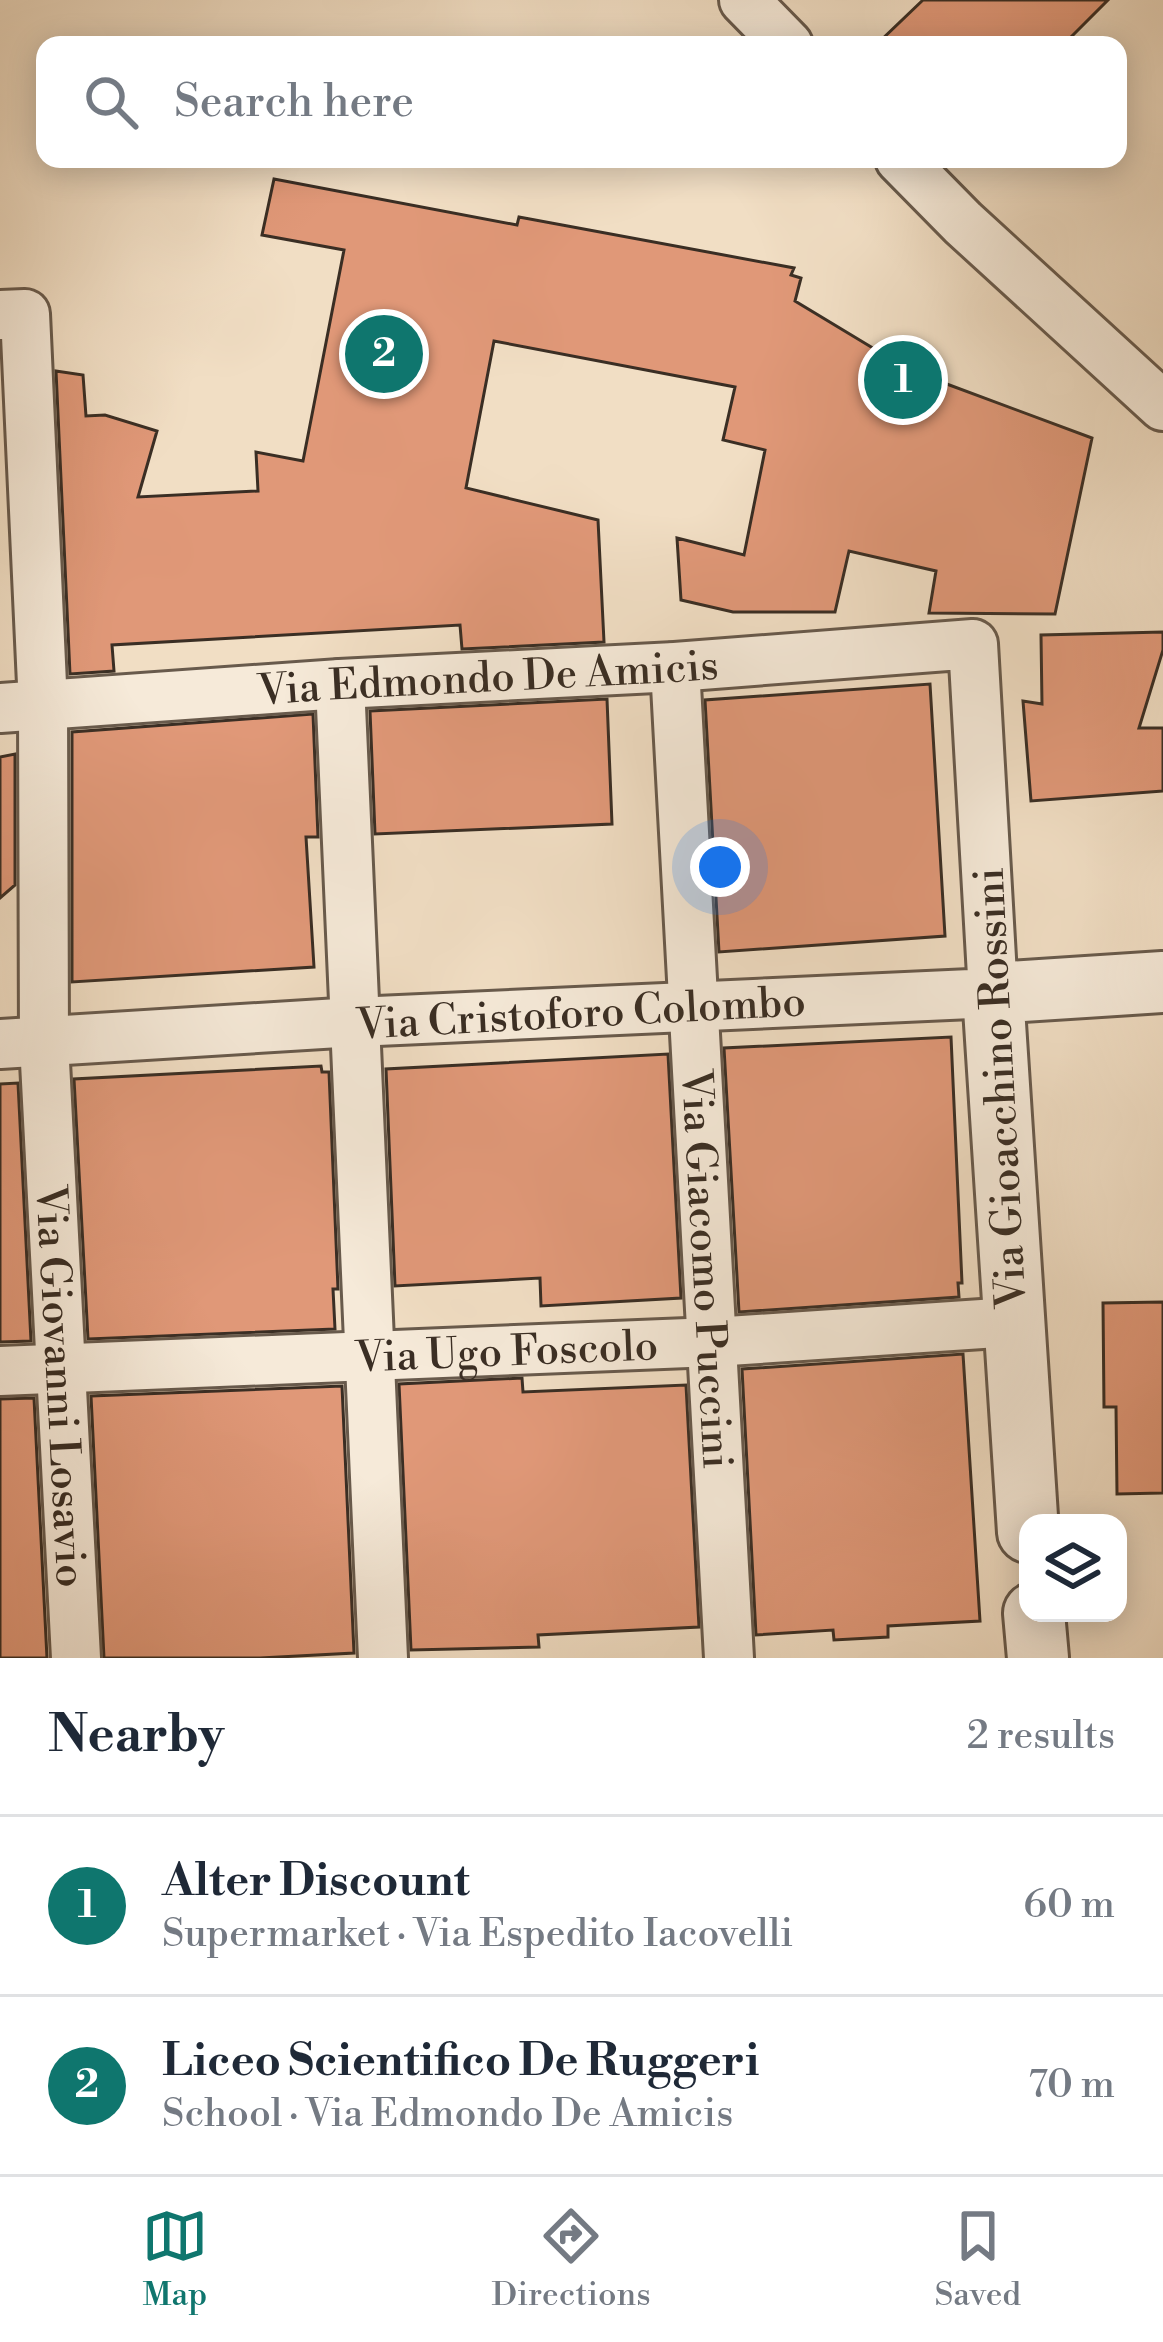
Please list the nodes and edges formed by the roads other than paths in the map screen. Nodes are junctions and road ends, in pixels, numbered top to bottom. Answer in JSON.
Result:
{"nodes":[{"id":1,"x":744,"y":0,"type":"edge"},
{"id":2,"x":779,"y":36,"type":"edge"},
{"id":3,"x":909,"y":168,"type":"edge"},
{"id":4,"x":12,"y":315,"type":"edge"},
{"id":5,"x":1163,"y":406,"type":"edge"},
{"id":6,"x":973,"y":644,"type":"joint"},
{"id":7,"x":675,"y":667,"type":"junction"},
{"id":8,"x":340,"y":684,"type":"junction"},
{"id":9,"x":22,"y":707,"type":"edge"},
{"id":10,"x":1163,"y":982,"type":"edge"},
{"id":11,"x":993,"y":993,"type":"junction"},
{"id":12,"x":695,"y":1006,"type":"junction"},
{"id":13,"x":355,"y":1022,"type":"junction"},
{"id":14,"x":22,"y":1044,"type":"edge"},
{"id":15,"x":1012,"y":1322,"type":"junction"},
{"id":16,"x":713,"y":1342,"type":"junction"},
{"id":17,"x":370,"y":1354,"type":"junction"},
{"id":18,"x":0,"y":1371,"type":"edge"},
{"id":19,"x":61,"y":1371,"type":"junction"},
{"id":20,"x":1027,"y":1514,"type":"edge"},
{"id":21,"x":1035,"y":1622,"type":"edge"},
{"id":22,"x":76,"y":1658,"type":"edge"},
{"id":23,"x":383,"y":1658,"type":"edge"},
{"id":24,"x":729,"y":1658,"type":"edge"},
{"id":25,"x":1038,"y":1658,"type":"edge"}],
"edges":[{"from":1,"to":2,"type":"street"},
{"from":3,"to":5,"type":"street"},
{"from":4,"to":9,"type":"street","name":"Via Giovanni Losavio"},
{"from":6,"to":7,"type":"street","name":"Via Edmondo De Amicis"},
{"from":6,"to":11,"type":"street","name":"Via Gioacchino Rossini"},
{"from":7,"to":8,"type":"street","name":"Via Edmondo De Amicis"},
{"from":7,"to":12,"type":"street","name":"Via Giacomo Puccini"},
{"from":8,"to":9,"type":"street","name":"Via Edmondo De Amicis"},
{"from":8,"to":13,"type":"street"},
{"from":9,"to":14,"type":"street","name":"Via Giovanni Losavio"},
{"from":10,"to":11,"type":"street","name":"Via Cristoforo Colombo"},
{"from":11,"to":12,"type":"street","name":"Via Cristoforo Colombo"},
{"from":11,"to":15,"type":"street","name":"Via Gioacchino Rossini"},
{"from":12,"to":13,"type":"street","name":"Via Cristoforo Colombo"},
{"from":12,"to":16,"type":"street","name":"Via Giacomo Puccini"},
{"from":13,"to":14,"type":"street","name":"Via Cristoforo Colombo"},
{"from":13,"to":17,"type":"street"},
{"from":14,"to":19,"type":"street","name":"Via Giovanni Losavio"},
{"from":15,"to":16,"type":"street","name":"Via Ugo Foscolo"},
{"from":15,"to":20,"type":"street","name":"Via Gioacchino Rossini"},
{"from":16,"to":17,"type":"street","name":"Via Ugo Foscolo"},
{"from":16,"to":24,"type":"street","name":"Via Giacomo Puccini"},
{"from":17,"to":19,"type":"street","name":"Via Ugo Foscolo"},
{"from":17,"to":23,"type":"street"},
{"from":18,"to":19,"type":"street","name":"Via Ugo Foscolo"},
{"from":19,"to":22,"type":"street","name":"Via Giovanni Losavio"},
{"from":21,"to":25,"type":"street"}]}
